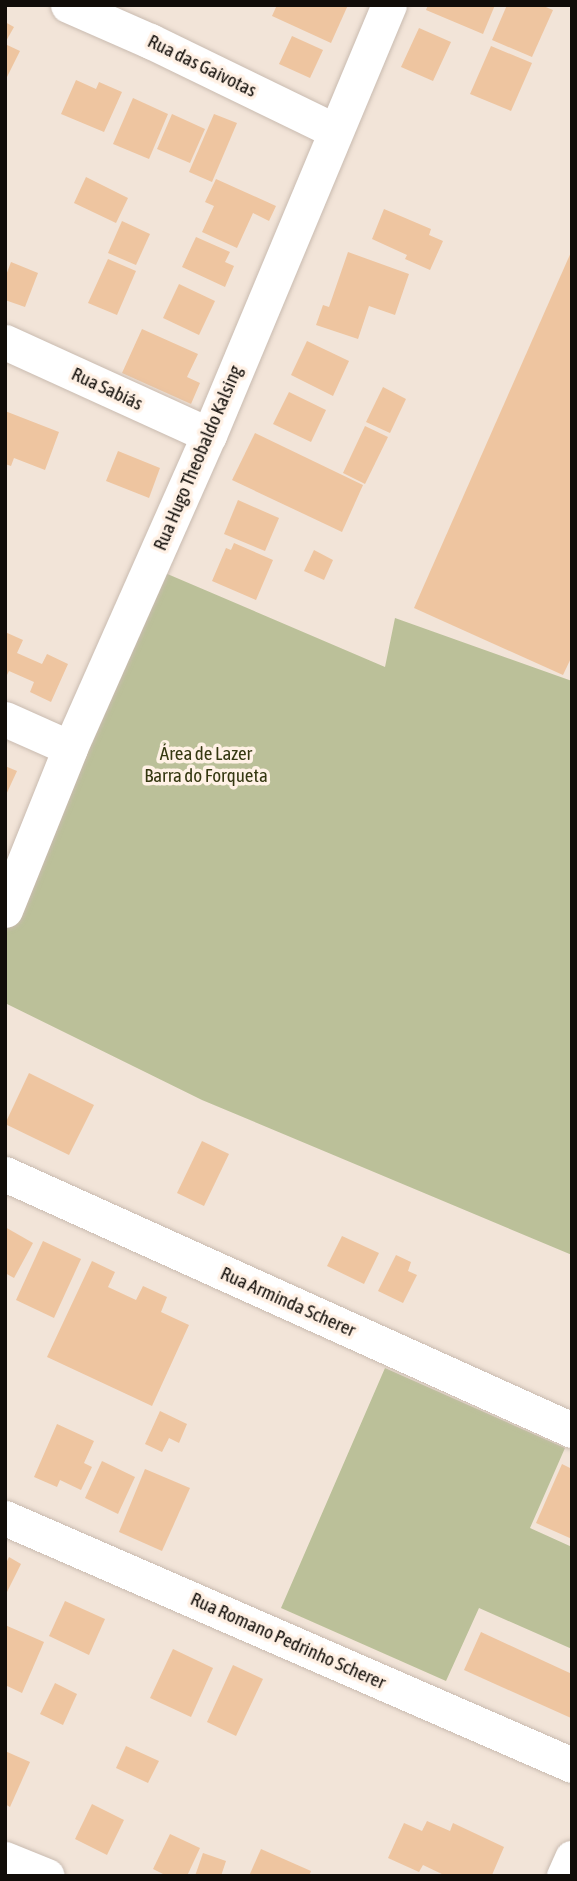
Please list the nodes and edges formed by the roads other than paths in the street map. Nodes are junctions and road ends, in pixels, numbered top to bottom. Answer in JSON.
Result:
{"nodes":[{"id":1,"x":68,"y":5,"type":"edge"},
{"id":2,"x":389,"y":5,"type":"edge"},
{"id":3,"x":335,"y":131,"type":"junction"},
{"id":4,"x":5,"y":342,"type":"edge"},
{"id":5,"x":209,"y":435,"type":"junction"},
{"id":6,"x":5,"y":719,"type":"edge"},
{"id":7,"x":70,"y":748,"type":"junction"},
{"id":8,"x":5,"y":910,"type":"edge"},
{"id":9,"x":5,"y":1174,"type":"edge"},
{"id":10,"x":572,"y":1430,"type":"edge"},
{"id":11,"x":5,"y":1518,"type":"edge"},
{"id":12,"x":572,"y":1765,"type":"edge"},
{"id":13,"x":572,"y":1858,"type":"edge"},
{"id":14,"x":5,"y":1859,"type":"edge"},
{"id":15,"x":47,"y":1876,"type":"edge"},
{"id":16,"x":564,"y":1876,"type":"edge"}],
"edges":[{"from":1,"to":3,"type":"street","name":"Rua das Gaivotas"},
{"from":2,"to":3,"type":"street","name":"Rua Hugo Theobaldo Kalsing"},
{"from":3,"to":5,"type":"street","name":"Rua Hugo Theobaldo Kalsing"},
{"from":4,"to":5,"type":"street","name":"Rua Sabiás"},
{"from":5,"to":7,"type":"street","name":"Rua Hugo Theobaldo Kalsing"},
{"from":6,"to":7,"type":"street"},
{"from":7,"to":8,"type":"street","name":"Rua Hugo Theobaldo Kalsing"},
{"from":9,"to":10,"type":"street","name":"Rua Arminda Scherer"},
{"from":11,"to":12,"type":"street","name":"Rua Romano Pedrinho Scherer"},
{"from":13,"to":16,"type":"street"},
{"from":14,"to":15,"type":"street"}]}
